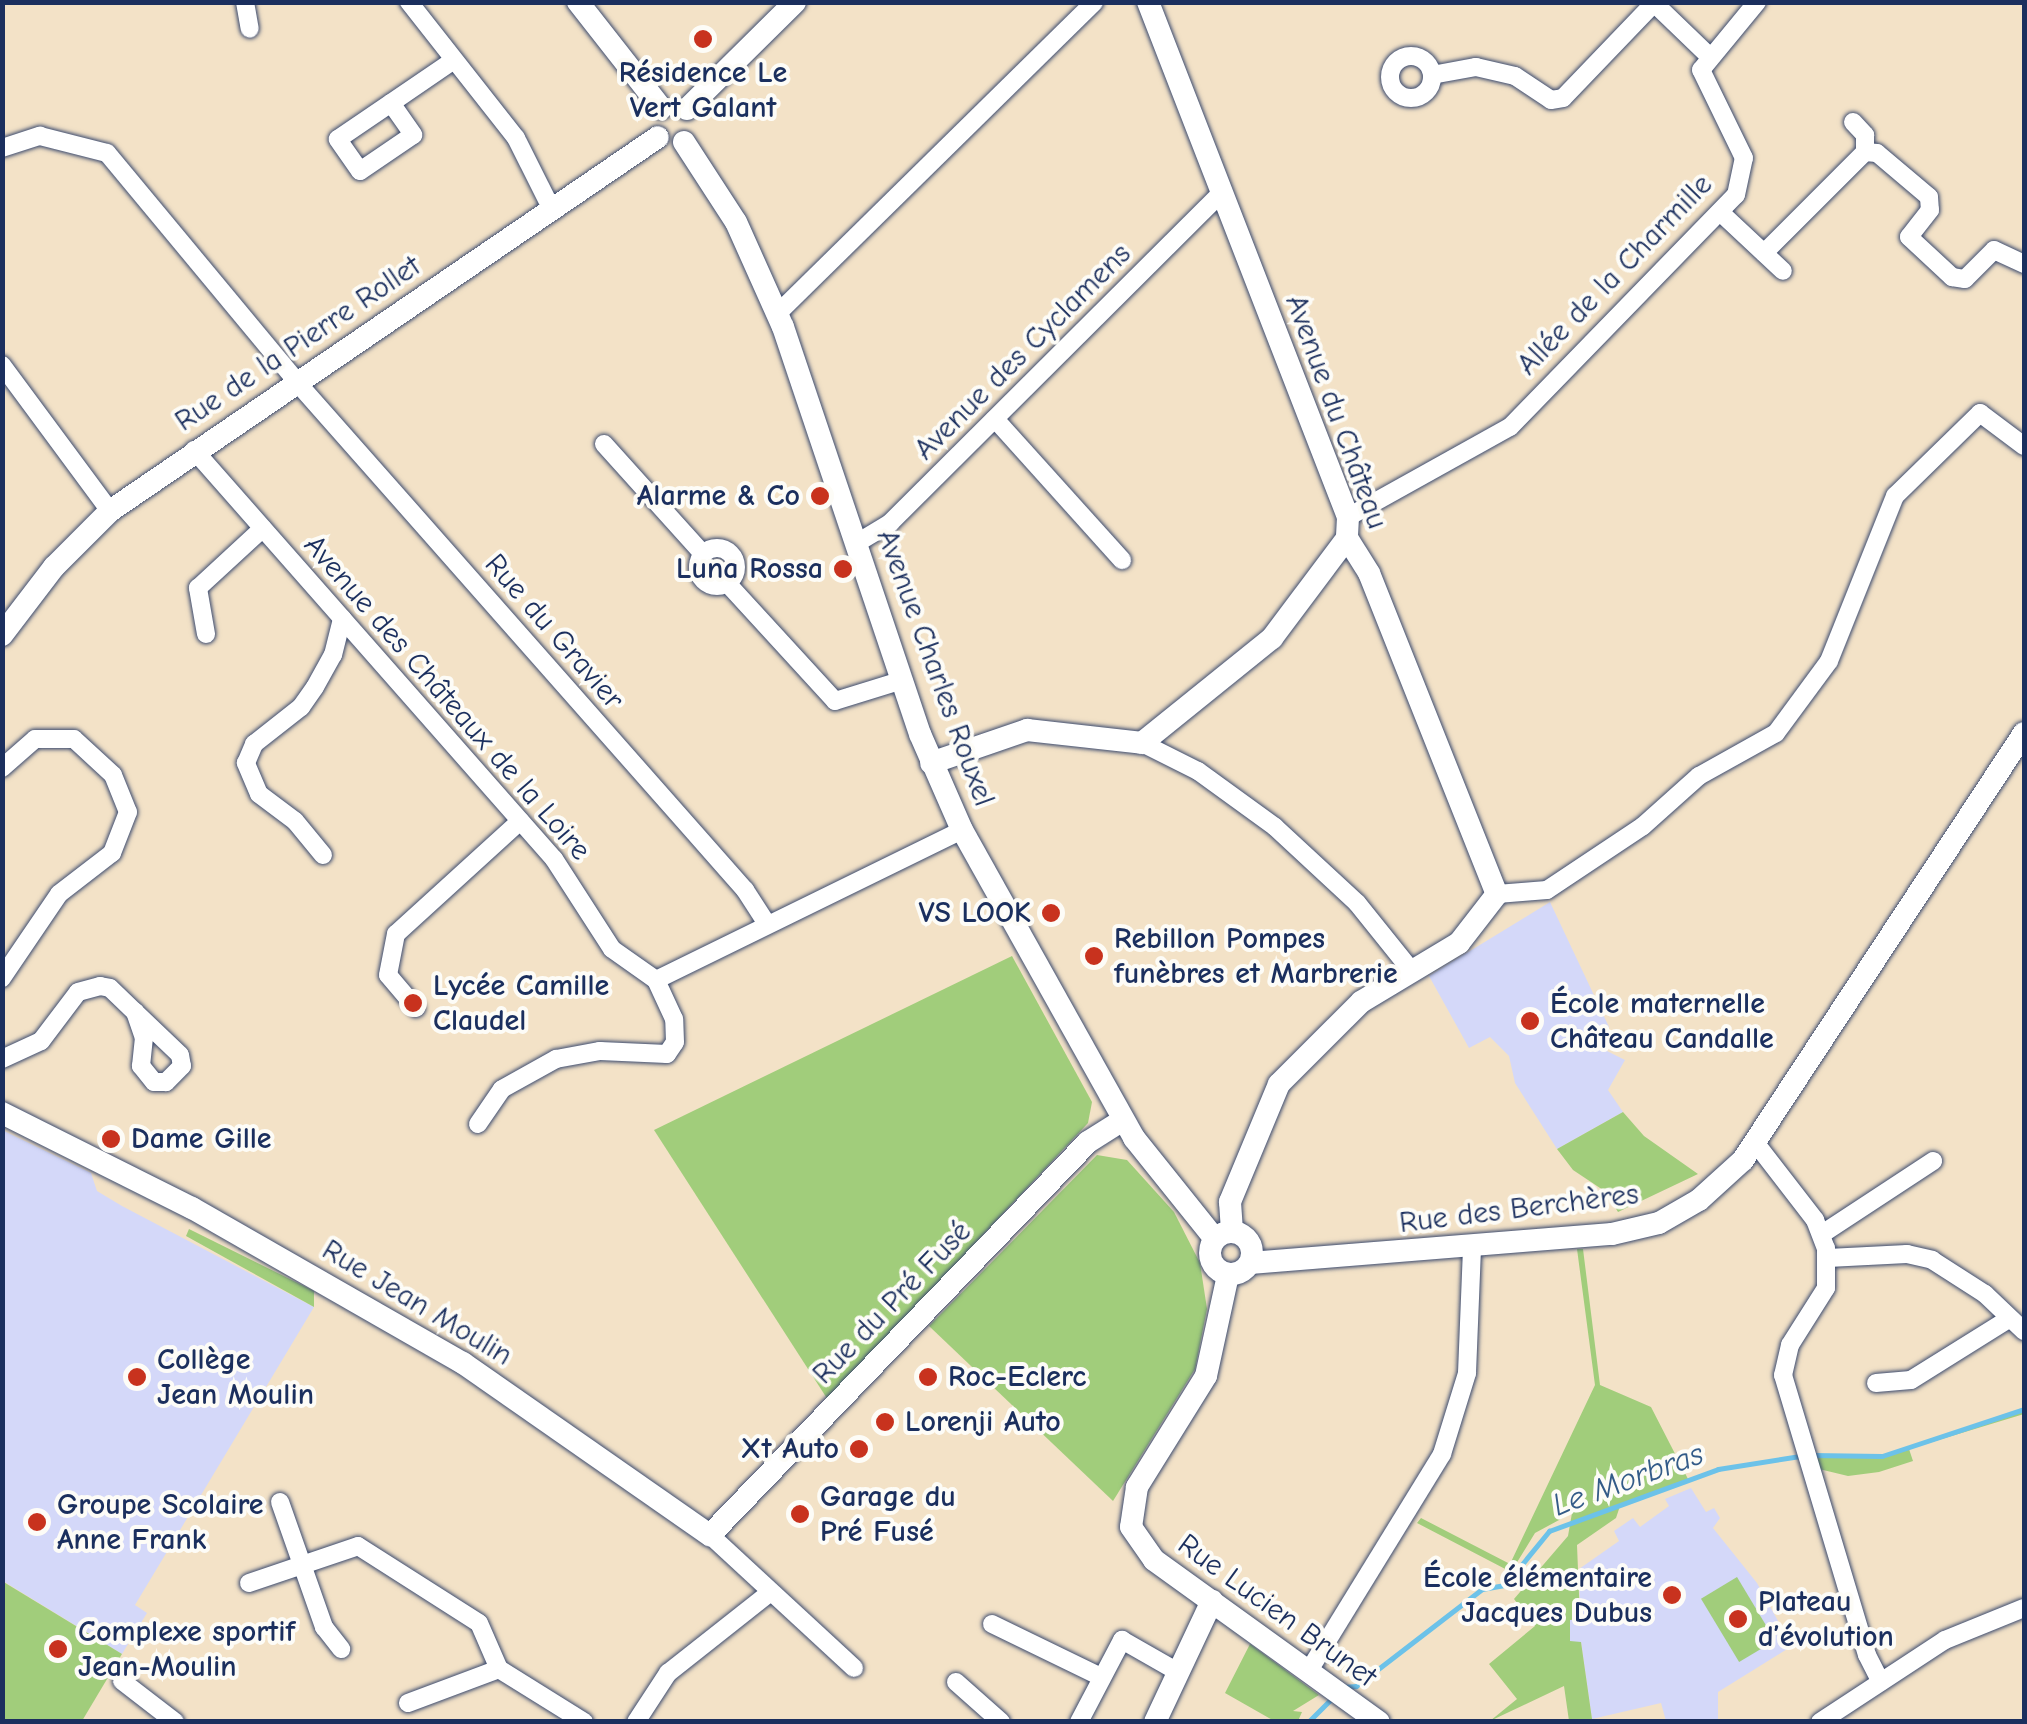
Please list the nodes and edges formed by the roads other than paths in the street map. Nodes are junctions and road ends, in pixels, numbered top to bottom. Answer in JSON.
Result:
{"nodes":[{"id":1,"x":246,"y":2,"type":"edge"},
{"id":2,"x":409,"y":2,"type":"edge"},
{"id":3,"x":578,"y":2,"type":"edge"},
{"id":4,"x":794,"y":2,"type":"edge"},
{"id":5,"x":1094,"y":2,"type":"edge"},
{"id":6,"x":1148,"y":2,"type":"edge"},
{"id":7,"x":1654,"y":2,"type":"edge"},
{"id":8,"x":1757,"y":2,"type":"edge"},
{"id":9,"x":250,"y":29,"type":"dead end"},
{"id":10,"x":1710,"y":56,"type":"junction"},
{"id":11,"x":454,"y":60,"type":"junction"},
{"id":12,"x":1432,"y":75,"type":"dead end"},
{"id":13,"x":391,"y":103,"type":"dead end"},
{"id":14,"x":661,"y":108,"type":"junction"},
{"id":15,"x":687,"y":109,"type":"junction"},
{"id":16,"x":1853,"y":122,"type":"dead end"},
{"id":17,"x":658,"y":137,"type":"junction"},
{"id":18,"x":684,"y":142,"type":"junction"},
{"id":19,"x":2,"y":148,"type":"edge"},
{"id":20,"x":1865,"y":152,"type":"junction"},
{"id":21,"x":1222,"y":192,"type":"junction"},
{"id":22,"x":552,"y":210,"type":"junction"},
{"id":23,"x":1720,"y":212,"type":"junction"},
{"id":24,"x":1764,"y":253,"type":"junction"},
{"id":25,"x":2024,"y":264,"type":"edge"},
{"id":26,"x":1783,"y":270,"type":"dead end"},
{"id":27,"x":778,"y":313,"type":"junction"},
{"id":28,"x":2,"y":365,"type":"edge"},
{"id":29,"x":295,"y":380,"type":"junction"},
{"id":30,"x":995,"y":419,"type":"junction"},
{"id":31,"x":604,"y":444,"type":"dead end"},
{"id":32,"x":2024,"y":446,"type":"edge"},
{"id":33,"x":194,"y":450,"type":"junction"},
{"id":34,"x":110,"y":511,"type":"junction"},
{"id":35,"x":263,"y":528,"type":"junction"},
{"id":36,"x":1348,"y":528,"type":"junction"},
{"id":37,"x":857,"y":543,"type":"junction"},
{"id":38,"x":703,"y":554,"type":"junction"},
{"id":39,"x":1122,"y":560,"type":"dead end"},
{"id":40,"x":727,"y":583,"type":"junction"},
{"id":41,"x":342,"y":618,"type":"junction"},
{"id":42,"x":206,"y":634,"type":"dead end"},
{"id":43,"x":2,"y":635,"type":"edge"},
{"id":44,"x":903,"y":680,"type":"junction"},
{"id":45,"x":2024,"y":733,"type":"edge"},
{"id":46,"x":1142,"y":743,"type":"junction"},
{"id":47,"x":931,"y":763,"type":"junction"},
{"id":48,"x":2,"y":768,"type":"edge"},
{"id":49,"x":520,"y":821,"type":"junction"},
{"id":50,"x":962,"y":830,"type":"junction"},
{"id":51,"x":323,"y":855,"type":"dead end"},
{"id":52,"x":1497,"y":894,"type":"junction"},
{"id":53,"x":767,"y":924,"type":"junction"},
{"id":54,"x":1410,"y":968,"type":"junction"},
{"id":55,"x":2,"y":978,"type":"edge"},
{"id":56,"x":656,"y":980,"type":"junction"},
{"id":57,"x":416,"y":1008,"type":"dead end"},
{"id":58,"x":134,"y":1012,"type":"dead end"},
{"id":59,"x":4,"y":1056,"type":"edge"},
{"id":60,"x":2,"y":1114,"type":"edge"},
{"id":61,"x":1123,"y":1120,"type":"junction"},
{"id":62,"x":478,"y":1124,"type":"dead end"},
{"id":63,"x":1754,"y":1141,"type":"junction"},
{"id":64,"x":1933,"y":1161,"type":"dead end"},
{"id":65,"x":1822,"y":1234,"type":"junction"},
{"id":66,"x":1224,"y":1235,"type":"junction"},
{"id":67,"x":1472,"y":1247,"type":"junction"},
{"id":68,"x":1828,"y":1258,"type":"junction"},
{"id":69,"x":1250,"y":1263,"type":"junction"},
{"id":70,"x":1228,"y":1274,"type":"junction"},
{"id":71,"x":2007,"y":1320,"type":"junction"},
{"id":72,"x":2024,"y":1331,"type":"edge"},
{"id":73,"x":1876,"y":1383,"type":"dead end"},
{"id":74,"x":280,"y":1502,"type":"dead end"},
{"id":75,"x":710,"y":1536,"type":"junction"},
{"id":76,"x":302,"y":1565,"type":"junction"},
{"id":77,"x":249,"y":1583,"type":"dead end"},
{"id":78,"x":768,"y":1594,"type":"junction"},
{"id":79,"x":1212,"y":1602,"type":"junction"},
{"id":80,"x":2024,"y":1608,"type":"edge"},
{"id":81,"x":992,"y":1624,"type":"dead end"},
{"id":82,"x":341,"y":1648,"type":"dead end"},
{"id":83,"x":854,"y":1668,"type":"dead end"},
{"id":84,"x":499,"y":1669,"type":"junction"},
{"id":85,"x":1178,"y":1672,"type":"junction"},
{"id":86,"x":1308,"y":1672,"type":"junction"},
{"id":87,"x":1098,"y":1676,"type":"junction"},
{"id":88,"x":122,"y":1682,"type":"dead end"},
{"id":89,"x":956,"y":1682,"type":"dead end"},
{"id":90,"x":1881,"y":1682,"type":"junction"},
{"id":91,"x":408,"y":1703,"type":"dead end"},
{"id":92,"x":175,"y":1722,"type":"edge"},
{"id":93,"x":584,"y":1722,"type":"edge"},
{"id":94,"x":636,"y":1722,"type":"edge"},
{"id":95,"x":1000,"y":1722,"type":"edge"},
{"id":96,"x":1079,"y":1722,"type":"edge"},
{"id":97,"x":1155,"y":1722,"type":"edge"},
{"id":98,"x":1379,"y":1722,"type":"edge"},
{"id":99,"x":1820,"y":1722,"type":"edge"}],
"edges":[{"from":1,"to":9,"type":"street"},
{"from":2,"to":11,"type":"street"},
{"from":3,"to":14,"type":"street"},
{"from":4,"to":15,"type":"street"},
{"from":5,"to":27,"type":"street"},
{"from":6,"to":21,"type":"street","name":"Avenue du Château"},
{"from":7,"to":10,"type":"street"},
{"from":7,"to":12,"type":"street"},
{"from":8,"to":10,"type":"street"},
{"from":10,"to":23,"type":"street","name":"Allée de la Charmille"},
{"from":11,"to":13,"type":"street"},
{"from":11,"to":22,"type":"street"},
{"from":14,"to":15,"type":"street"},
{"from":14,"to":17,"type":"street"},
{"from":15,"to":18,"type":"street"},
{"from":16,"to":20,"type":"street"},
{"from":17,"to":18,"type":"street"},
{"from":17,"to":22,"type":"street","name":"Rue de la Pierre Rollet"},
{"from":18,"to":27,"type":"street","name":"Avenue Charles Rouxel"},
{"from":19,"to":29,"type":"street","name":"Rue du Gravier"},
{"from":20,"to":24,"type":"street"},
{"from":20,"to":25,"type":"street"},
{"from":21,"to":30,"type":"street","name":"Avenue des Cyclamens"},
{"from":21,"to":36,"type":"street","name":"Avenue du Château"},
{"from":22,"to":29,"type":"street","name":"Rue de la Pierre Rollet"},
{"from":23,"to":24,"type":"street"},
{"from":23,"to":36,"type":"street","name":"Allée de la Charmille"},
{"from":24,"to":26,"type":"street"},
{"from":27,"to":37,"type":"street","name":"Avenue Charles Rouxel"},
{"from":28,"to":34,"type":"street"},
{"from":29,"to":33,"type":"street","name":"Rue de la Pierre Rollet"},
{"from":29,"to":53,"type":"street","name":"Rue du Gravier"},
{"from":30,"to":37,"type":"street","name":"Avenue des Cyclamens"},
{"from":30,"to":39,"type":"street"},
{"from":31,"to":38,"type":"street"},
{"from":32,"to":52,"type":"street"},
{"from":33,"to":34,"type":"street","name":"Rue de la Pierre Rollet"},
{"from":33,"to":35,"type":"street","name":"Avenue des Châteaux de la Loire"},
{"from":34,"to":43,"type":"street","name":"Rue de la Pierre Rollet"},
{"from":35,"to":41,"type":"street","name":"Avenue des Châteaux de la Loire"},
{"from":35,"to":42,"type":"street"},
{"from":36,"to":46,"type":"street","name":"Allée de la Charmille"},
{"from":36,"to":52,"type":"street","name":"Avenue du Château"},
{"from":37,"to":44,"type":"street","name":"Avenue Charles Rouxel"},
{"from":38,"to":40,"type":"street"},
{"from":38,"to":40,"type":"street"},
{"from":40,"to":44,"type":"street"},
{"from":41,"to":49,"type":"street","name":"Avenue des Châteaux de la Loire"},
{"from":41,"to":51,"type":"street"},
{"from":44,"to":47,"type":"street","name":"Avenue Charles Rouxel"},
{"from":45,"to":63,"type":"street","name":"Rue des Berchères"},
{"from":46,"to":47,"type":"street"},
{"from":46,"to":54,"type":"street"},
{"from":47,"to":50,"type":"street","name":"Avenue Charles Rouxel"},
{"from":48,"to":55,"type":"street"},
{"from":49,"to":56,"type":"street","name":"Avenue des Châteaux de la Loire"},
{"from":49,"to":57,"type":"street"},
{"from":50,"to":53,"type":"street"},
{"from":50,"to":61,"type":"street","name":"Avenue Charles Rouxel"},
{"from":52,"to":54,"type":"street"},
{"from":53,"to":56,"type":"street"},
{"from":54,"to":66,"type":"street"},
{"from":56,"to":62,"type":"street"},
{"from":58,"to":59,"type":"street"},
{"from":60,"to":75,"type":"street","name":"Rue Jean Moulin"},
{"from":61,"to":66,"type":"street","name":"Avenue Charles Rouxel"},
{"from":61,"to":75,"type":"street","name":"Rue du Pré Fusé"},
{"from":63,"to":65,"type":"street"},
{"from":63,"to":67,"type":"street","name":"Rue des Berchères"},
{"from":64,"to":65,"type":"street"},
{"from":65,"to":68,"type":"street"},
{"from":66,"to":69,"type":"street"},
{"from":66,"to":70,"type":"street"},
{"from":67,"to":69,"type":"street","name":"Rue des Berchères"},
{"from":67,"to":86,"type":"street"},
{"from":68,"to":71,"type":"street"},
{"from":68,"to":90,"type":"street"},
{"from":69,"to":70,"type":"street"},
{"from":70,"to":79,"type":"street","name":"Rue Lucien Brunet"},
{"from":71,"to":72,"type":"street"},
{"from":71,"to":73,"type":"street"},
{"from":74,"to":76,"type":"street"},
{"from":75,"to":78,"type":"street","name":"Rue Jean Moulin"},
{"from":76,"to":77,"type":"street"},
{"from":76,"to":82,"type":"street"},
{"from":76,"to":84,"type":"street"},
{"from":78,"to":83,"type":"street","name":"Rue Jean Moulin"},
{"from":78,"to":94,"type":"street"},
{"from":79,"to":85,"type":"street"},
{"from":79,"to":86,"type":"street","name":"Rue Lucien Brunet"},
{"from":80,"to":90,"type":"street"},
{"from":81,"to":87,"type":"street"},
{"from":84,"to":91,"type":"street"},
{"from":84,"to":93,"type":"street"},
{"from":85,"to":87,"type":"street"},
{"from":85,"to":97,"type":"street"},
{"from":86,"to":98,"type":"street","name":"Rue Lucien Brunet"},
{"from":87,"to":96,"type":"street"},
{"from":88,"to":92,"type":"street"},
{"from":89,"to":95,"type":"street"},
{"from":90,"to":99,"type":"street"}]}
